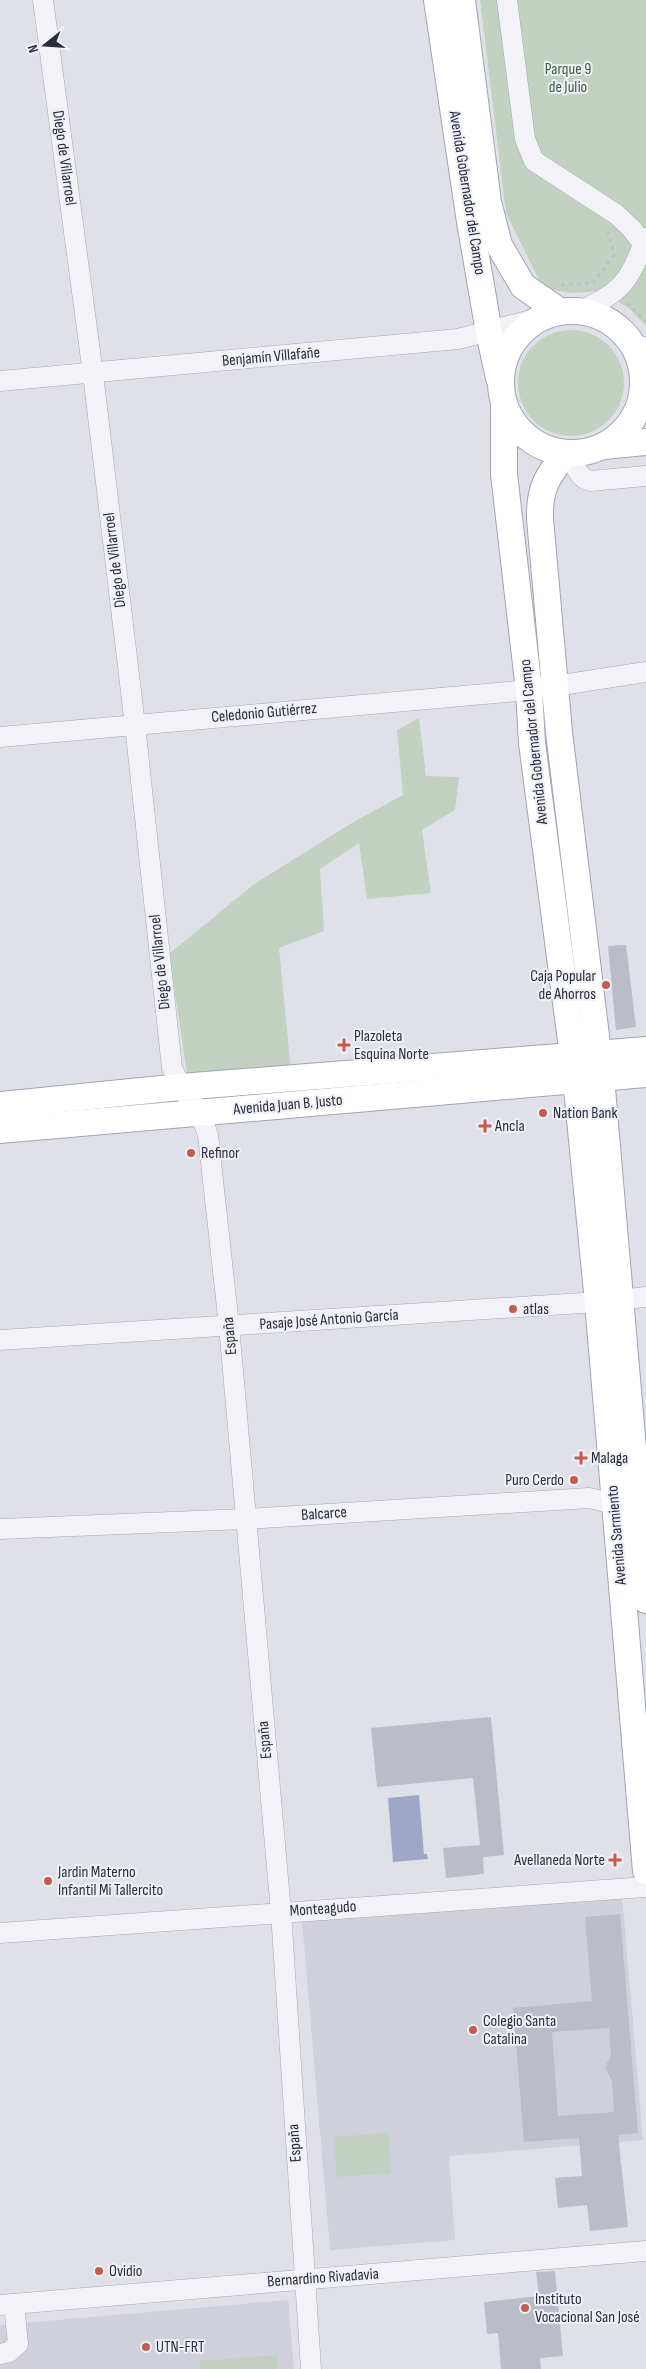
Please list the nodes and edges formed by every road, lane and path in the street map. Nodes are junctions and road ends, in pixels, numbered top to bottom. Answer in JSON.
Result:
{"nodes":[{"id":1,"x":43,"y":0,"type":"edge"},
{"id":2,"x":437,"y":0,"type":"edge"},
{"id":3,"x":462,"y":0,"type":"edge"},
{"id":4,"x":507,"y":0,"type":"edge"},
{"id":5,"x":607,"y":229,"type":"dead end"},
{"id":6,"x":645,"y":243,"type":"edge"},
{"id":7,"x":637,"y":275,"type":"edge"},
{"id":8,"x":555,"y":282,"type":"dead end"},
{"id":9,"x":560,"y":313,"type":"junction"},
{"id":10,"x":489,"y":332,"type":"junction"},
{"id":11,"x":643,"y":365,"type":"edge"},
{"id":12,"x":92,"y":374,"type":"junction"},
{"id":13,"x":0,"y":381,"type":"edge"},
{"id":14,"x":502,"y":395,"type":"junction"},
{"id":15,"x":646,"y":442,"type":"edge"},
{"id":16,"x":604,"y":446,"type":"junction"},
{"id":17,"x":568,"y":454,"type":"junction"},
{"id":18,"x":646,"y":476,"type":"edge"},
{"id":19,"x":646,"y":672,"type":"edge"},
{"id":20,"x":556,"y":687,"type":"junction"},
{"id":21,"x":529,"y":690,"type":"junction"},
{"id":22,"x":135,"y":725,"type":"junction"},
{"id":23,"x":0,"y":737,"type":"edge"},
{"id":24,"x":646,"y":1050,"type":"edge"},
{"id":25,"x":587,"y":1067,"type":"junction"},
{"id":26,"x":646,"y":1074,"type":"edge"},
{"id":27,"x":181,"y":1087,"type":"junction"},
{"id":28,"x":0,"y":1105,"type":"edge"},
{"id":29,"x":200,"y":1113,"type":"junction"},
{"id":30,"x":0,"y":1130,"type":"edge"},
{"id":31,"x":646,"y":1298,"type":"edge"},
{"id":32,"x":609,"y":1301,"type":"junction"},
{"id":33,"x":229,"y":1326,"type":"junction"},
{"id":34,"x":0,"y":1340,"type":"edge"},
{"id":35,"x":633,"y":1508,"type":"edge"},
{"id":36,"x":245,"y":1519,"type":"junction"},
{"id":37,"x":0,"y":1529,"type":"edge"},
{"id":38,"x":646,"y":1600,"type":"edge"},
{"id":39,"x":646,"y":1871,"type":"edge"},
{"id":40,"x":646,"y":1887,"type":"edge"},
{"id":41,"x":280,"y":1912,"type":"junction"},
{"id":42,"x":0,"y":1933,"type":"edge"},
{"id":43,"x":646,"y":2251,"type":"edge"},
{"id":44,"x":305,"y":2280,"type":"junction"},
{"id":45,"x":7,"y":2305,"type":"edge"},
{"id":46,"x":0,"y":2354,"type":"edge"},
{"id":47,"x":311,"y":2369,"type":"edge"}],
"edges":[{"from":1,"to":12,"type":"street","name":"Diego de Villarroel"},
{"from":2,"to":10,"type":"main road","name":"Avenida Gobernador del Campo"},
{"from":3,"to":9,"type":"main road","name":"Avenida Gobernador del Campo"},
{"from":4,"to":6,"type":"street"},
{"from":5,"to":8,"type":"path"},
{"from":6,"to":7,"type":"street","name":"Benjamín Villafañe"},
{"from":7,"to":9,"type":"street","name":"Benjamín Villafañe"},
{"from":9,"to":10,"type":"street","name":"Benjamín Villafañe"},
{"from":9,"to":11,"type":"main road"},
{"from":9,"to":14,"type":"main road"},
{"from":10,"to":12,"type":"street","name":"Benjamín Villafañe"},
{"from":10,"to":14,"type":"main road","name":"Avenida Gobernador del Campo"},
{"from":11,"to":16,"type":"main road"},
{"from":12,"to":13,"type":"street","name":"Benjamín Villafañe"},
{"from":12,"to":22,"type":"street","name":"Diego de Villarroel"},
{"from":14,"to":17,"type":"main road"},
{"from":14,"to":21,"type":"main road","name":"Avenida Gobernador del Campo"},
{"from":15,"to":16,"type":"main road"},
{"from":16,"to":17,"type":"main road"},
{"from":17,"to":18,"type":"street"},
{"from":17,"to":20,"type":"main road","name":"Avenida Gobernador del Campo"},
{"from":19,"to":20,"type":"street","name":"Celedonio Gutiérrez"},
{"from":20,"to":21,"type":"street","name":"Celedonio Gutiérrez"},
{"from":20,"to":25,"type":"main road","name":"Avenida Gobernador del Campo"},
{"from":21,"to":22,"type":"street","name":"Celedonio Gutiérrez"},
{"from":21,"to":25,"type":"main road","name":"Avenida Gobernador del Campo"},
{"from":22,"to":23,"type":"street","name":"Celedonio Gutiérrez"},
{"from":22,"to":27,"type":"street","name":"Diego de Villarroel"},
{"from":24,"to":25,"type":"main road"},
{"from":25,"to":26,"type":"main road"},
{"from":25,"to":27,"type":"main road","name":"Avenida Juan B. Justo"},
{"from":25,"to":29,"type":"main road","name":"Avenida Juan B. Justo"},
{"from":25,"to":32,"type":"main road","name":"Avenida Sarmiento"},
{"from":27,"to":28,"type":"main road","name":"Avenida Juan B. Justo"},
{"from":27,"to":29,"type":"street","name":"Diego de Villarroel"},
{"from":29,"to":30,"type":"main road","name":"Avenida Juan B. Justo"},
{"from":29,"to":33,"type":"street","name":"España"},
{"from":31,"to":32,"type":"street","name":"Pasaje José Antonio García"},
{"from":32,"to":33,"type":"street","name":"Pasaje José Antonio García"},
{"from":32,"to":35,"type":"main road","name":"Avenida Sarmiento"},
{"from":33,"to":34,"type":"street","name":"Pasaje José Antonio García"},
{"from":33,"to":36,"type":"street","name":"España"},
{"from":35,"to":36,"type":"street","name":"Balcarce"},
{"from":35,"to":38,"type":"main road","name":"Avenida Sarmiento"},
{"from":35,"to":39,"type":"main road","name":"Avenida Sarmiento"},
{"from":36,"to":37,"type":"street","name":"Balcarce"},
{"from":36,"to":41,"type":"street","name":"España"},
{"from":40,"to":41,"type":"street","name":"Monteagudo"},
{"from":41,"to":42,"type":"street","name":"Monteagudo"},
{"from":41,"to":44,"type":"street","name":"España"},
{"from":43,"to":44,"type":"street","name":"Bernardino Rivadavia"},
{"from":44,"to":45,"type":"street","name":"Bernardino Rivadavia"},
{"from":44,"to":47,"type":"street","name":"España"},
{"from":45,"to":46,"type":"street"}]}
